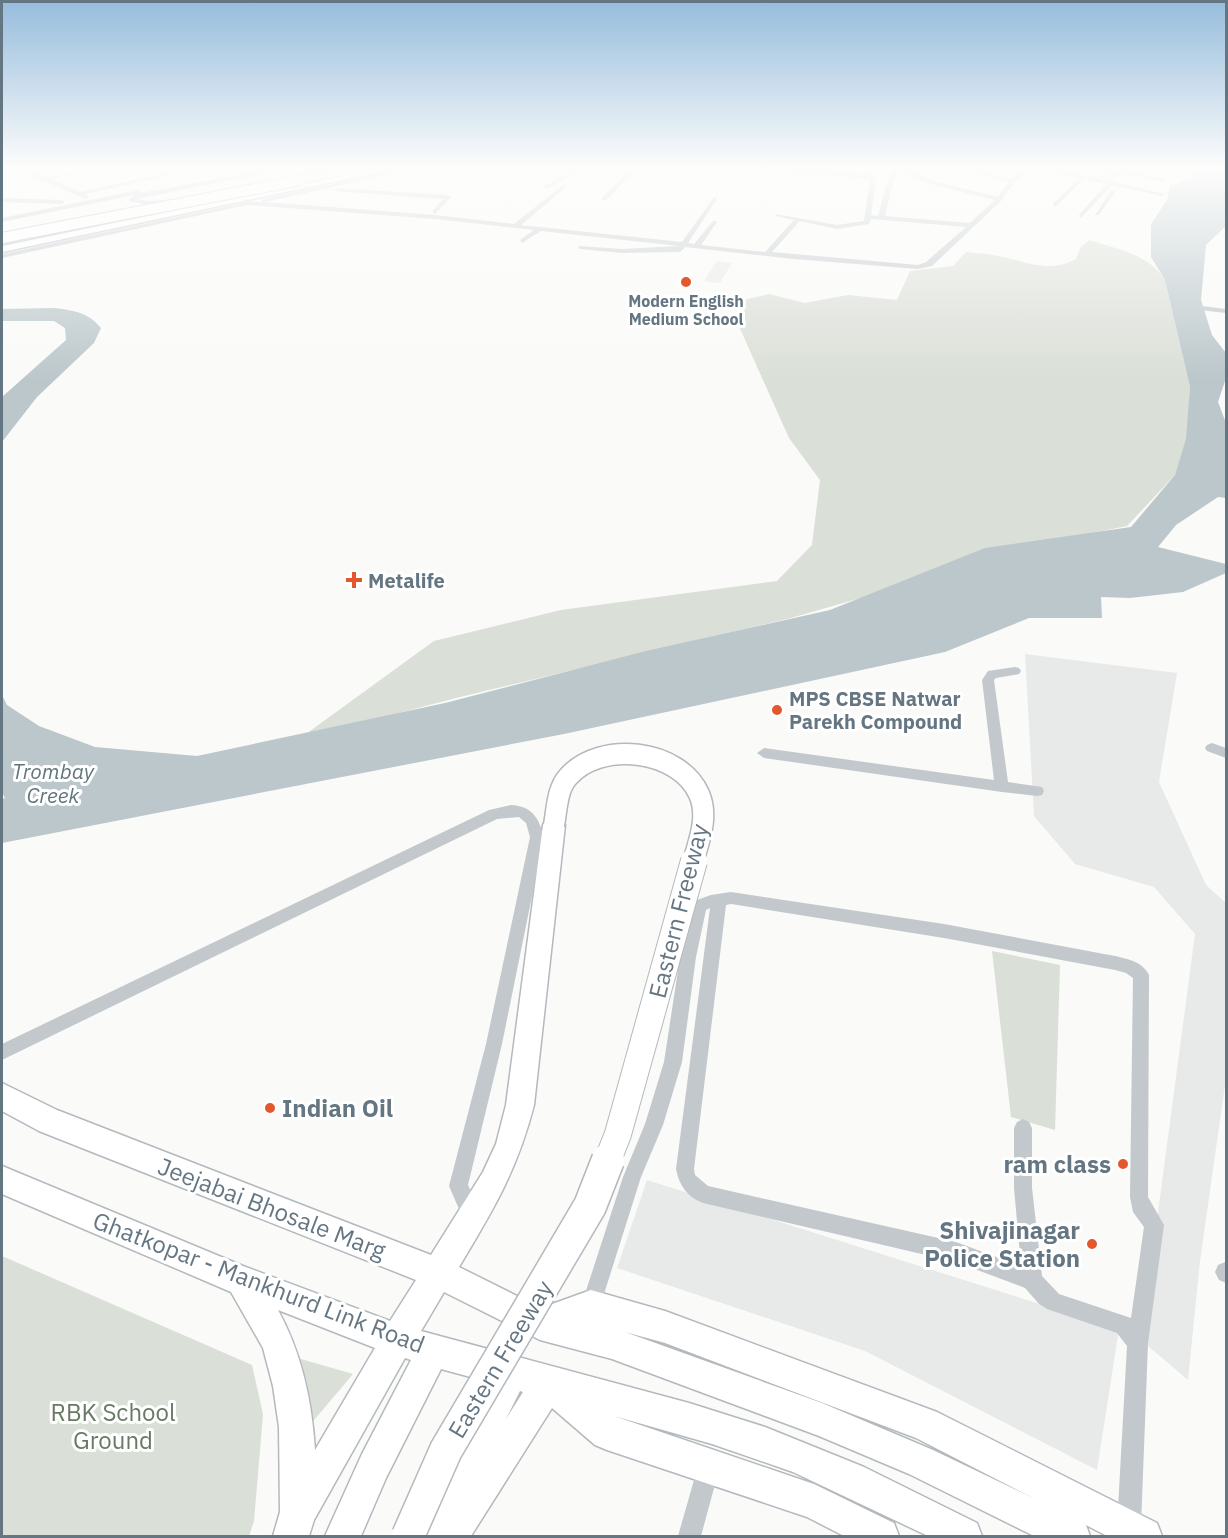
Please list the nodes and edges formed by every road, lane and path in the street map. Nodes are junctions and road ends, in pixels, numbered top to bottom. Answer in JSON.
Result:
{"nodes":[{"id":1,"x":38,"y":238,"type":"edge"},
{"id":2,"x":44,"y":238,"type":"edge"},
{"id":3,"x":47,"y":238,"type":"edge"},
{"id":4,"x":72,"y":238,"type":"edge"},
{"id":5,"x":527,"y":238,"type":"edge"},
{"id":6,"x":634,"y":238,"type":"edge"},
{"id":7,"x":688,"y":238,"type":"edge"},
{"id":8,"x":702,"y":238,"type":"edge"},
{"id":9,"x":782,"y":238,"type":"edge"},
{"id":10,"x":956,"y":238,"type":"edge"},
{"id":11,"x":2,"y":239,"type":"edge"},
{"id":12,"x":727,"y":240,"type":"dead end"},
{"id":13,"x":31,"y":241,"type":"junction"},
{"id":14,"x":522,"y":241,"type":"dead end"},
{"id":15,"x":684,"y":243,"type":"junction"},
{"id":16,"x":697,"y":245,"type":"junction"},
{"id":17,"x":580,"y":247,"type":"dead end"},
{"id":18,"x":722,"y":249,"type":"junction"},
{"id":19,"x":2,"y":251,"type":"edge"},
{"id":20,"x":768,"y":253,"type":"junction"},
{"id":21,"x":1202,"y":308,"type":"dead end"},
{"id":22,"x":1227,"y":311,"type":"edge"},
{"id":23,"x":1211,"y":318,"type":"dead end"},
{"id":24,"x":1227,"y":320,"type":"edge"},
{"id":25,"x":1015,"y":671,"type":"dead end"},
{"id":26,"x":1212,"y":748,"type":"dead end"},
{"id":27,"x":764,"y":753,"type":"dead end"},
{"id":28,"x":1227,"y":753,"type":"edge"},
{"id":29,"x":1002,"y":787,"type":"junction"},
{"id":30,"x":1037,"y":791,"type":"dead end"},
{"id":31,"x":719,"y":899,"type":"junction"},
{"id":32,"x":2,"y":1052,"type":"edge"},
{"id":33,"x":2,"y":1096,"type":"edge"},
{"id":34,"x":1023,"y":1128,"type":"dead end"},
{"id":35,"x":2,"y":1180,"type":"edge"},
{"id":36,"x":472,"y":1216,"type":"junction"},
{"id":37,"x":438,"y":1273,"type":"junction"},
{"id":38,"x":1032,"y":1280,"type":"junction"},
{"id":39,"x":242,"y":1281,"type":"junction"},
{"id":40,"x":591,"y":1306,"type":"junction"},
{"id":41,"x":540,"y":1324,"type":"junction"},
{"id":42,"x":397,"y":1340,"type":"junction"},
{"id":43,"x":1138,"y":1343,"type":"junction"},
{"id":44,"x":434,"y":1349,"type":"junction"},
{"id":45,"x":513,"y":1372,"type":"junction"},
{"id":46,"x":549,"y":1383,"type":"junction"},
{"id":47,"x":709,"y":1465,"type":"junction"},
{"id":48,"x":295,"y":1525,"type":"edge"},
{"id":49,"x":1136,"y":1532,"type":"edge"},
{"id":50,"x":343,"y":1536,"type":"edge"},
{"id":51,"x":408,"y":1536,"type":"edge"},
{"id":52,"x":424,"y":1536,"type":"edge"},
{"id":53,"x":450,"y":1536,"type":"edge"},
{"id":54,"x":689,"y":1536,"type":"edge"},
{"id":55,"x":881,"y":1536,"type":"edge"},
{"id":56,"x":964,"y":1536,"type":"edge"},
{"id":57,"x":1072,"y":1536,"type":"edge"}],
"edges":[{"from":1,"to":13,"type":"highway"},
{"from":2,"to":13,"type":"highway"},
{"from":3,"to":13,"type":"highway"},
{"from":4,"to":19,"type":"street"},
{"from":5,"to":14,"type":"street"},
{"from":6,"to":15,"type":"street"},
{"from":7,"to":15,"type":"street"},
{"from":8,"to":16,"type":"street"},
{"from":9,"to":20,"type":"street"},
{"from":10,"to":20,"type":"street"},
{"from":11,"to":13,"type":"highway"},
{"from":12,"to":18,"type":"street"},
{"from":13,"to":19,"type":"highway"},
{"from":15,"to":16,"type":"street"},
{"from":15,"to":17,"type":"street"},
{"from":16,"to":18,"type":"street"},
{"from":18,"to":20,"type":"street"},
{"from":21,"to":22,"type":"street"},
{"from":23,"to":24,"type":"street"},
{"from":25,"to":29,"type":"street"},
{"from":26,"to":28,"type":"street"},
{"from":27,"to":29,"type":"street"},
{"from":29,"to":30,"type":"street"},
{"from":31,"to":38,"type":"street"},
{"from":31,"to":40,"type":"street"},
{"from":31,"to":43,"type":"street"},
{"from":32,"to":36,"type":"street"},
{"from":33,"to":37,"type":"highway","name":"Jeejabai Bhosale Marg"},
{"from":34,"to":38,"type":"street"},
{"from":35,"to":39,"type":"highway","name":"Ghatkopar - Mankhurd Link Road"},
{"from":36,"to":37,"type":"highway","name":"Eastern Freeway"},
{"from":36,"to":51,"type":"highway","name":"Eastern Freeway","bridge":true},
{"from":37,"to":41,"type":"highway","name":"Jeejabai Bhosale Marg"},
{"from":37,"to":42,"type":"highway","name":"Eastern Freeway"},
{"from":38,"to":43,"type":"street"},
{"from":39,"to":42,"type":"highway","name":"Ghatkopar - Mankhurd Link Road"},
{"from":39,"to":48,"type":"highway"},
{"from":40,"to":41,"type":"highway"},
{"from":40,"to":49,"type":"highway"},
{"from":41,"to":57,"type":"highway","name":"Jeejabai Bhosale Marg"},
{"from":42,"to":44,"type":"highway","name":"Ghatkopar - Mankhurd Link Road"},
{"from":42,"to":48,"type":"highway","name":"Eastern Freeway"},
{"from":43,"to":49,"type":"street"},
{"from":44,"to":45,"type":"highway","name":"Ghatkopar - Mankhurd Link Road"},
{"from":44,"to":50,"type":"highway"},
{"from":45,"to":46,"type":"highway","name":"Ghatkopar - Mankhurd Link Road"},
{"from":45,"to":52,"type":"highway"},
{"from":46,"to":47,"type":"highway","name":"Ghatkopar - Mankhurd Link Road"},
{"from":46,"to":53,"type":"highway"},
{"from":46,"to":56,"type":"highway"},
{"from":47,"to":54,"type":"street"},
{"from":47,"to":55,"type":"highway"}]}
